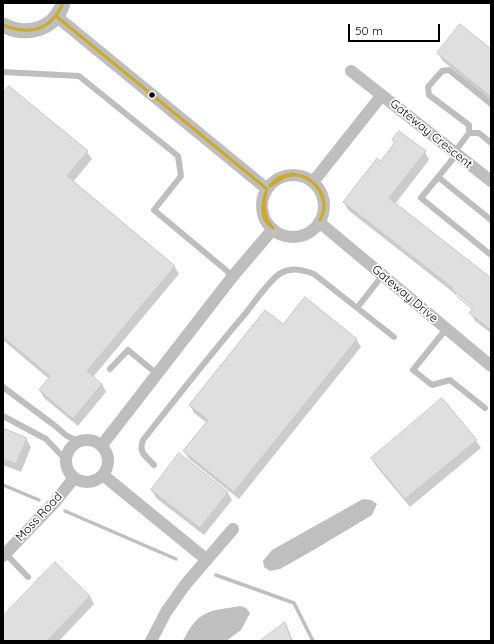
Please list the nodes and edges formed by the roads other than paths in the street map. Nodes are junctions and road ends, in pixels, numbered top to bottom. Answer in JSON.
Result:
{"nodes":[{"id":1,"x":63,"y":3,"type":"edge"},
{"id":2,"x":56,"y":16,"type":"junction"},
{"id":3,"x":3,"y":25,"type":"edge"},
{"id":4,"x":351,"y":71,"type":"dead end"},
{"id":5,"x":3,"y":72,"type":"edge"},
{"id":6,"x":382,"y":95,"type":"junction"},
{"id":7,"x":491,"y":104,"type":"edge"},
{"id":8,"x":469,"y":133,"type":"junction"},
{"id":9,"x":491,"y":143,"type":"edge"},
{"id":10,"x":455,"y":154,"type":"junction"},
{"id":11,"x":438,"y":177,"type":"junction"},
{"id":12,"x":491,"y":181,"type":"edge"},
{"id":13,"x":313,"y":182,"type":"junction"},
{"id":14,"x":267,"y":189,"type":"junction"},
{"id":15,"x":491,"y":220,"type":"edge"},
{"id":16,"x":319,"y":222,"type":"junction"},
{"id":17,"x":273,"y":229,"type":"junction"},
{"id":18,"x":491,"y":255,"type":"edge"},
{"id":19,"x":233,"y":276,"type":"junction"},
{"id":20,"x":382,"y":276,"type":"junction"},
{"id":21,"x":357,"y":308,"type":"junction"},
{"id":22,"x":446,"y":328,"type":"junction"},
{"id":23,"x":394,"y":337,"type":"dead end"},
{"id":24,"x":491,"y":366,"type":"edge"},
{"id":25,"x":110,"y":369,"type":"dead end"},
{"id":26,"x":157,"y":374,"type":"junction"},
{"id":27,"x":3,"y":387,"type":"edge"},
{"id":28,"x":485,"y":408,"type":"dead end"},
{"id":29,"x":3,"y":416,"type":"edge"},
{"id":30,"x":78,"y":441,"type":"junction"},
{"id":31,"x":102,"y":445,"type":"junction"},
{"id":32,"x":65,"y":459,"type":"junction"},
{"id":33,"x":154,"y":465,"type":"dead end"},
{"id":34,"x":103,"y":475,"type":"junction"},
{"id":35,"x":74,"y":478,"type":"junction"},
{"id":36,"x":233,"y":529,"type":"dead end"},
{"id":37,"x":4,"y":554,"type":"edge"},
{"id":38,"x":207,"y":560,"type":"junction"},
{"id":39,"x":28,"y":577,"type":"dead end"},
{"id":40,"x":151,"y":641,"type":"edge"}],
"edges":[{"from":1,"to":2,"type":"street"},
{"from":2,"to":3,"type":"street"},
{"from":2,"to":14,"type":"street"},
{"from":4,"to":6,"type":"street"},
{"from":5,"to":19,"type":"lane"},
{"from":6,"to":10,"type":"street","name":"Gateway Crescent"},
{"from":6,"to":13,"type":"street","name":"Gateway Crescent"},
{"from":7,"to":8,"type":"lane"},
{"from":8,"to":9,"type":"lane"},
{"from":8,"to":10,"type":"lane"},
{"from":10,"to":11,"type":"lane"},
{"from":10,"to":12,"type":"street","name":"Gateway Crescent"},
{"from":11,"to":15,"type":"lane"},
{"from":11,"to":18,"type":"lane"},
{"from":13,"to":14,"type":"street"},
{"from":13,"to":16,"type":"street"},
{"from":14,"to":17,"type":"street"},
{"from":16,"to":17,"type":"street"},
{"from":16,"to":20,"type":"street","name":"Gateway Drive"},
{"from":17,"to":19,"type":"street"},
{"from":19,"to":26,"type":"street"},
{"from":20,"to":21,"type":"lane"},
{"from":20,"to":22,"type":"street","name":"Gateway Drive"},
{"from":21,"to":23,"type":"lane"},
{"from":21,"to":33,"type":"lane"},
{"from":22,"to":24,"type":"street","name":"Gateway Drive"},
{"from":22,"to":28,"type":"lane"},
{"from":25,"to":26,"type":"lane"},
{"from":26,"to":31,"type":"street"},
{"from":27,"to":30,"type":"lane"},
{"from":29,"to":32,"type":"lane"},
{"from":30,"to":31,"type":"street"},
{"from":30,"to":32,"type":"street"},
{"from":31,"to":34,"type":"street"},
{"from":32,"to":35,"type":"street"},
{"from":34,"to":35,"type":"street"},
{"from":34,"to":38,"type":"street"},
{"from":35,"to":37,"type":"street","name":"Moss Road"},
{"from":36,"to":38,"type":"street"},
{"from":37,"to":39,"type":"lane"},
{"from":38,"to":40,"type":"street"}]}
